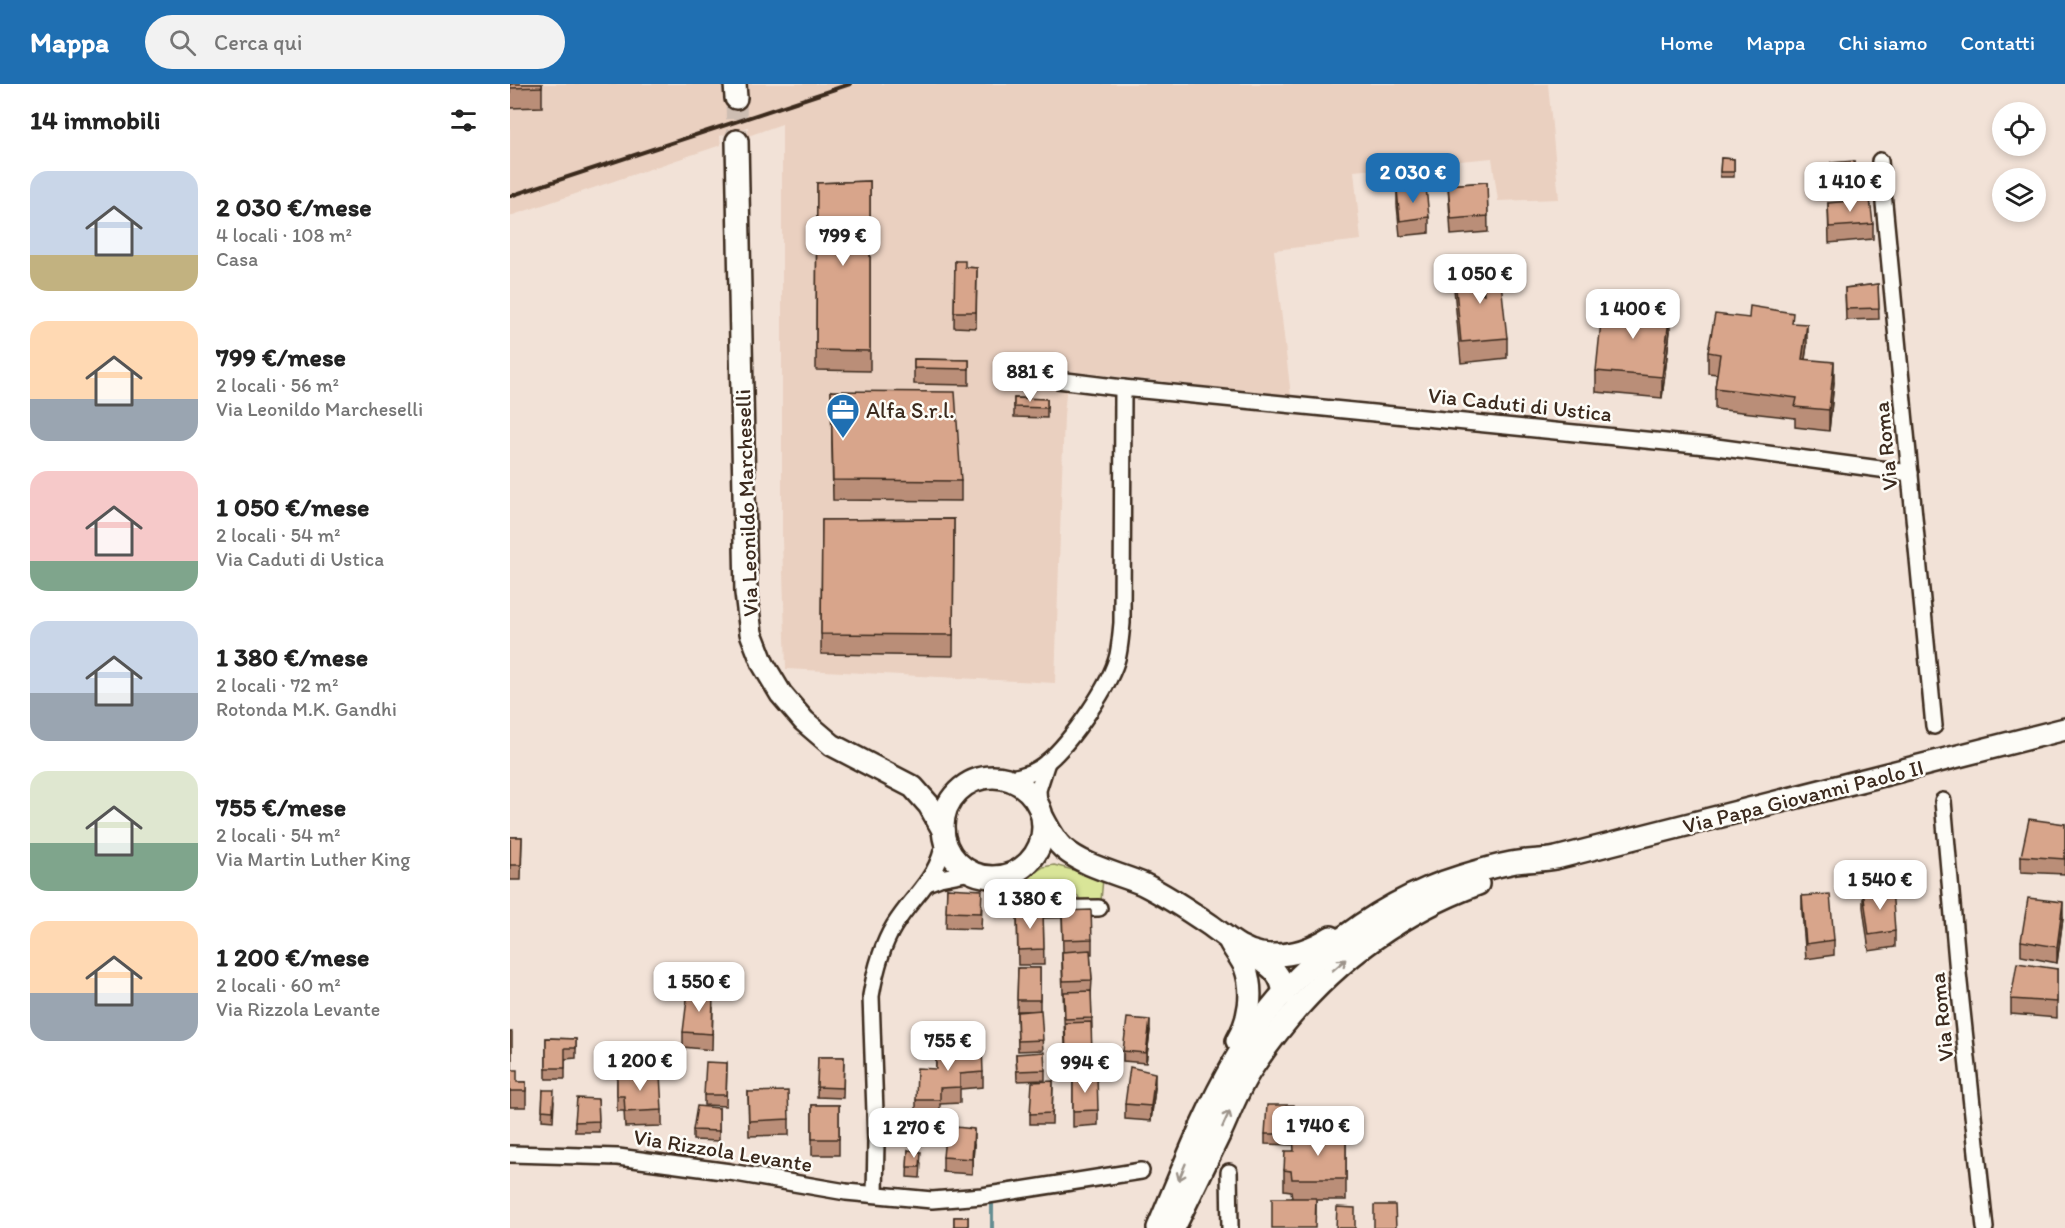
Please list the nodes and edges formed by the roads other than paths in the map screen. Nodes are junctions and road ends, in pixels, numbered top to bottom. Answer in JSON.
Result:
{"nodes":[{"id":1,"x":737,"y":141,"type":"tunnel mouth"},
{"id":2,"x":1880,"y":161,"type":"dead end"},
{"id":3,"x":1058,"y":380,"type":"dead end"},
{"id":4,"x":1124,"y":388,"type":"junction"},
{"id":5,"x":1910,"y":473,"type":"junction"},
{"id":6,"x":1934,"y":726,"type":"dead end"},
{"id":7,"x":2064,"y":729,"type":"edge"},
{"id":8,"x":1047,"y":762,"type":"junction"},
{"id":9,"x":1005,"y":778,"type":"junction"},
{"id":10,"x":973,"y":781,"type":"junction"},
{"id":11,"x":913,"y":787,"type":"junction"},
{"id":12,"x":1943,"y":801,"type":"dead end"},
{"id":13,"x":1041,"y":812,"type":"junction"},
{"id":14,"x":944,"y":835,"type":"junction"},
{"id":15,"x":1081,"y":860,"type":"junction"},
{"id":16,"x":1540,"y":861,"type":"junction"},
{"id":17,"x":1014,"y":871,"type":"junction"},
{"id":18,"x":971,"y":872,"type":"junction"},
{"id":19,"x":1446,"y":882,"type":"junction"},
{"id":20,"x":927,"y":883,"type":"junction"},
{"id":21,"x":1099,"y":908,"type":"dead end"},
{"id":22,"x":1239,"y":951,"type":"junction"},
{"id":23,"x":1291,"y":1001,"type":"junction"},
{"id":24,"x":1199,"y":1132,"type":"junction"},
{"id":25,"x":510,"y":1154,"type":"edge"},
{"id":26,"x":1142,"y":1172,"type":"dead end"},
{"id":27,"x":1229,"y":1172,"type":"dead end"},
{"id":28,"x":875,"y":1194,"type":"junction"},
{"id":29,"x":1158,"y":1228,"type":"edge"},
{"id":30,"x":1174,"y":1228,"type":"edge"},
{"id":31,"x":1230,"y":1228,"type":"edge"},
{"id":32,"x":1985,"y":1228,"type":"edge"}],
"edges":[{"from":1,"to":11,"type":"street","name":"Via Leonildo Marcheselli"},
{"from":2,"to":5,"type":"street","name":"Via Roma"},
{"from":3,"to":4,"type":"street","name":"Via Caduti di Ustica"},
{"from":4,"to":5,"type":"street","name":"Via Caduti di Ustica"},
{"from":4,"to":8,"type":"street"},
{"from":5,"to":6,"type":"street","name":"Via Roma"},
{"from":7,"to":16,"type":"street","name":"Via Papa Giovanni Paolo II"},
{"from":8,"to":9,"type":"street"},
{"from":8,"to":13,"type":"street"},
{"from":9,"to":10,"type":"street"},
{"from":9,"to":13,"type":"street"},
{"from":10,"to":11,"type":"street","name":"Via Leonildo Marcheselli"},
{"from":10,"to":14,"type":"street"},
{"from":11,"to":14,"type":"street","name":"Via Leonildo Marcheselli"},
{"from":12,"to":32,"type":"street","name":"Via Roma"},
{"from":13,"to":15,"type":"street"},
{"from":13,"to":17,"type":"street"},
{"from":14,"to":18,"type":"street"},
{"from":14,"to":20,"type":"street"},
{"from":15,"to":17,"type":"street"},
{"from":15,"to":22,"type":"street"},
{"from":16,"to":19,"type":"street","name":"Via Papa Giovanni Paolo II"},
{"from":23,"to":16,"type":"street","name":"Via Papa Giovanni Paolo II","one_way":true},
{"from":17,"to":18,"type":"street"},
{"from":17,"to":21,"type":"street"},
{"from":18,"to":20,"type":"street"},
{"from":19,"to":22,"type":"street","name":"Via Papa Giovanni Paolo II"},
{"from":19,"to":23,"type":"street","name":"Via Papa Giovanni Paolo II"},
{"from":20,"to":28,"type":"street"},
{"from":22,"to":23,"type":"street"},
{"from":22,"to":24,"type":"street","name":"Via Papa Giovanni Paolo II"},
{"from":23,"to":24,"type":"street","name":"Via Papa Giovanni Paolo II"},
{"from":30,"to":23,"type":"street","name":"Via Papa Giovanni Paolo II","one_way":true},
{"from":24,"to":29,"type":"street","name":"Via Papa Giovanni Paolo II","one_way":true},
{"from":25,"to":28,"type":"street","name":"Via Rizzola Levante"},
{"from":26,"to":28,"type":"street","name":"Via Rizzola Levante"},
{"from":27,"to":31,"type":"street"}]}
